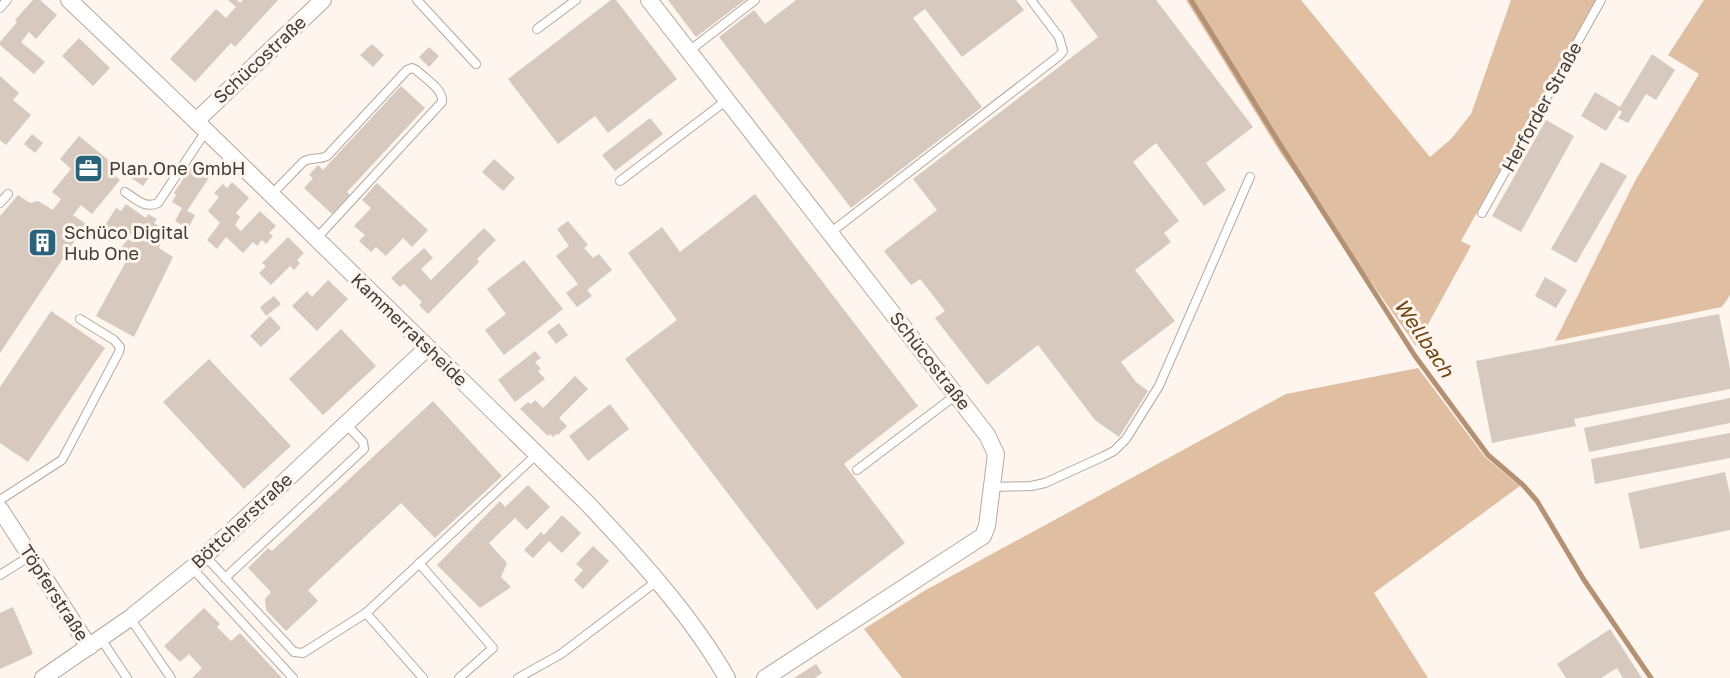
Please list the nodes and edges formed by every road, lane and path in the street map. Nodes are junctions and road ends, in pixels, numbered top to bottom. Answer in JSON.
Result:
{"nodes":[{"id":1,"x":7,"y":0,"type":"edge"},
{"id":2,"x":69,"y":0,"type":"edge"},
{"id":3,"x":323,"y":0,"type":"edge"},
{"id":4,"x":417,"y":0,"type":"edge"},
{"id":5,"x":576,"y":0,"type":"edge"},
{"id":6,"x":649,"y":0,"type":"edge"},
{"id":7,"x":755,"y":0,"type":"edge"},
{"id":8,"x":1031,"y":0,"type":"edge"},
{"id":9,"x":1601,"y":0,"type":"edge"},
{"id":10,"x":0,"y":8,"type":"edge"},
{"id":11,"x":537,"y":29,"type":"dead end"},
{"id":12,"x":689,"y":51,"type":"junction"},
{"id":13,"x":476,"y":64,"type":"dead end"},
{"id":14,"x":727,"y":100,"type":"junction"},
{"id":15,"x":201,"y":126,"type":"junction"},
{"id":16,"x":1250,"y":177,"type":"dead end"},
{"id":17,"x":620,"y":181,"type":"dead end"},
{"id":18,"x":125,"y":192,"type":"dead end"},
{"id":19,"x":8,"y":194,"type":"dead end"},
{"id":20,"x":271,"y":195,"type":"junction"},
{"id":21,"x":0,"y":203,"type":"edge"},
{"id":22,"x":1482,"y":213,"type":"dead end"},
{"id":23,"x":830,"y":233,"type":"junction"},
{"id":24,"x":316,"y":239,"type":"junction"},
{"id":25,"x":80,"y":319,"type":"dead end"},
{"id":26,"x":427,"y":348,"type":"junction"},
{"id":27,"x":956,"y":395,"type":"junction"},
{"id":28,"x":346,"y":424,"type":"junction"},
{"id":29,"x":537,"y":454,"type":"junction"},
{"id":30,"x":857,"y":470,"type":"dead end"},
{"id":31,"x":993,"y":487,"type":"junction"},
{"id":32,"x":0,"y":500,"type":"edge"},
{"id":33,"x":0,"y":509,"type":"edge"},
{"id":34,"x":30,"y":555,"type":"junction"},
{"id":35,"x":205,"y":556,"type":"junction"},
{"id":36,"x":418,"y":563,"type":"junction"},
{"id":37,"x":192,"y":568,"type":"junction"},
{"id":38,"x":0,"y":575,"type":"edge"},
{"id":39,"x":225,"y":578,"type":"junction"},
{"id":40,"x":657,"y":581,"type":"junction"},
{"id":41,"x":366,"y":613,"type":"junction"},
{"id":42,"x":130,"y":618,"type":"junction"},
{"id":43,"x":95,"y":643,"type":"junction"},
{"id":44,"x":43,"y":678,"type":"edge"},
{"id":45,"x":127,"y":678,"type":"edge"},
{"id":46,"x":171,"y":678,"type":"edge"},
{"id":47,"x":292,"y":678,"type":"edge"},
{"id":48,"x":423,"y":678,"type":"edge"},
{"id":49,"x":459,"y":678,"type":"edge"},
{"id":50,"x":518,"y":678,"type":"edge"},
{"id":51,"x":727,"y":678,"type":"edge"},
{"id":52,"x":765,"y":678,"type":"edge"}],
"edges":[{"from":1,"to":10,"type":"lane"},
{"from":2,"to":15,"type":"street","name":"Kammerratsheide"},
{"from":3,"to":15,"type":"street","name":"Schücostraße"},
{"from":4,"to":13,"type":"lane"},
{"from":5,"to":11,"type":"lane"},
{"from":6,"to":12,"type":"street","name":"Schücostraße"},
{"from":7,"to":12,"type":"lane"},
{"from":8,"to":23,"type":"lane"},
{"from":9,"to":22,"type":"lane","name":"Herforder Straße"},
{"from":12,"to":14,"type":"street","name":"Schücostraße"},
{"from":14,"to":17,"type":"lane"},
{"from":14,"to":23,"type":"street","name":"Schücostraße"},
{"from":15,"to":18,"type":"lane"},
{"from":15,"to":20,"type":"street","name":"Kammerratsheide"},
{"from":16,"to":31,"type":"lane"},
{"from":19,"to":21,"type":"lane"},
{"from":20,"to":24,"type":"street","name":"Kammerratsheide"},
{"from":20,"to":24,"type":"lane"},
{"from":23,"to":27,"type":"street","name":"Schücostraße"},
{"from":24,"to":26,"type":"street","name":"Kammerratsheide"},
{"from":25,"to":32,"type":"lane"},
{"from":26,"to":28,"type":"street","name":"Böttcherstraße"},
{"from":26,"to":29,"type":"street","name":"Kammerratsheide"},
{"from":27,"to":30,"type":"lane"},
{"from":27,"to":31,"type":"street","name":"Schücostraße"},
{"from":28,"to":35,"type":"street","name":"Böttcherstraße"},
{"from":28,"to":39,"type":"lane"},
{"from":29,"to":36,"type":"lane"},
{"from":29,"to":40,"type":"street","name":"Kammerratsheide"},
{"from":31,"to":52,"type":"street","name":"Schücostraße"},
{"from":33,"to":34,"type":"street","name":"Töpferstraße"},
{"from":34,"to":38,"type":"lane"},
{"from":34,"to":43,"type":"street","name":"Töpferstraße"},
{"from":35,"to":37,"type":"street","name":"Böttcherstraße"},
{"from":35,"to":39,"type":"lane"},
{"from":36,"to":41,"type":"lane"},
{"from":36,"to":49,"type":"lane"},
{"from":37,"to":42,"type":"street","name":"Böttcherstraße"},
{"from":37,"to":47,"type":"lane"},
{"from":39,"to":41,"type":"lane"},
{"from":40,"to":50,"type":"lane"},
{"from":40,"to":51,"type":"street","name":"Kammerratsheide"},
{"from":41,"to":48,"type":"lane"},
{"from":42,"to":43,"type":"street","name":"Böttcherstraße"},
{"from":42,"to":46,"type":"lane"},
{"from":43,"to":44,"type":"street","name":"Böttcherstraße"},
{"from":43,"to":45,"type":"lane"}]}
